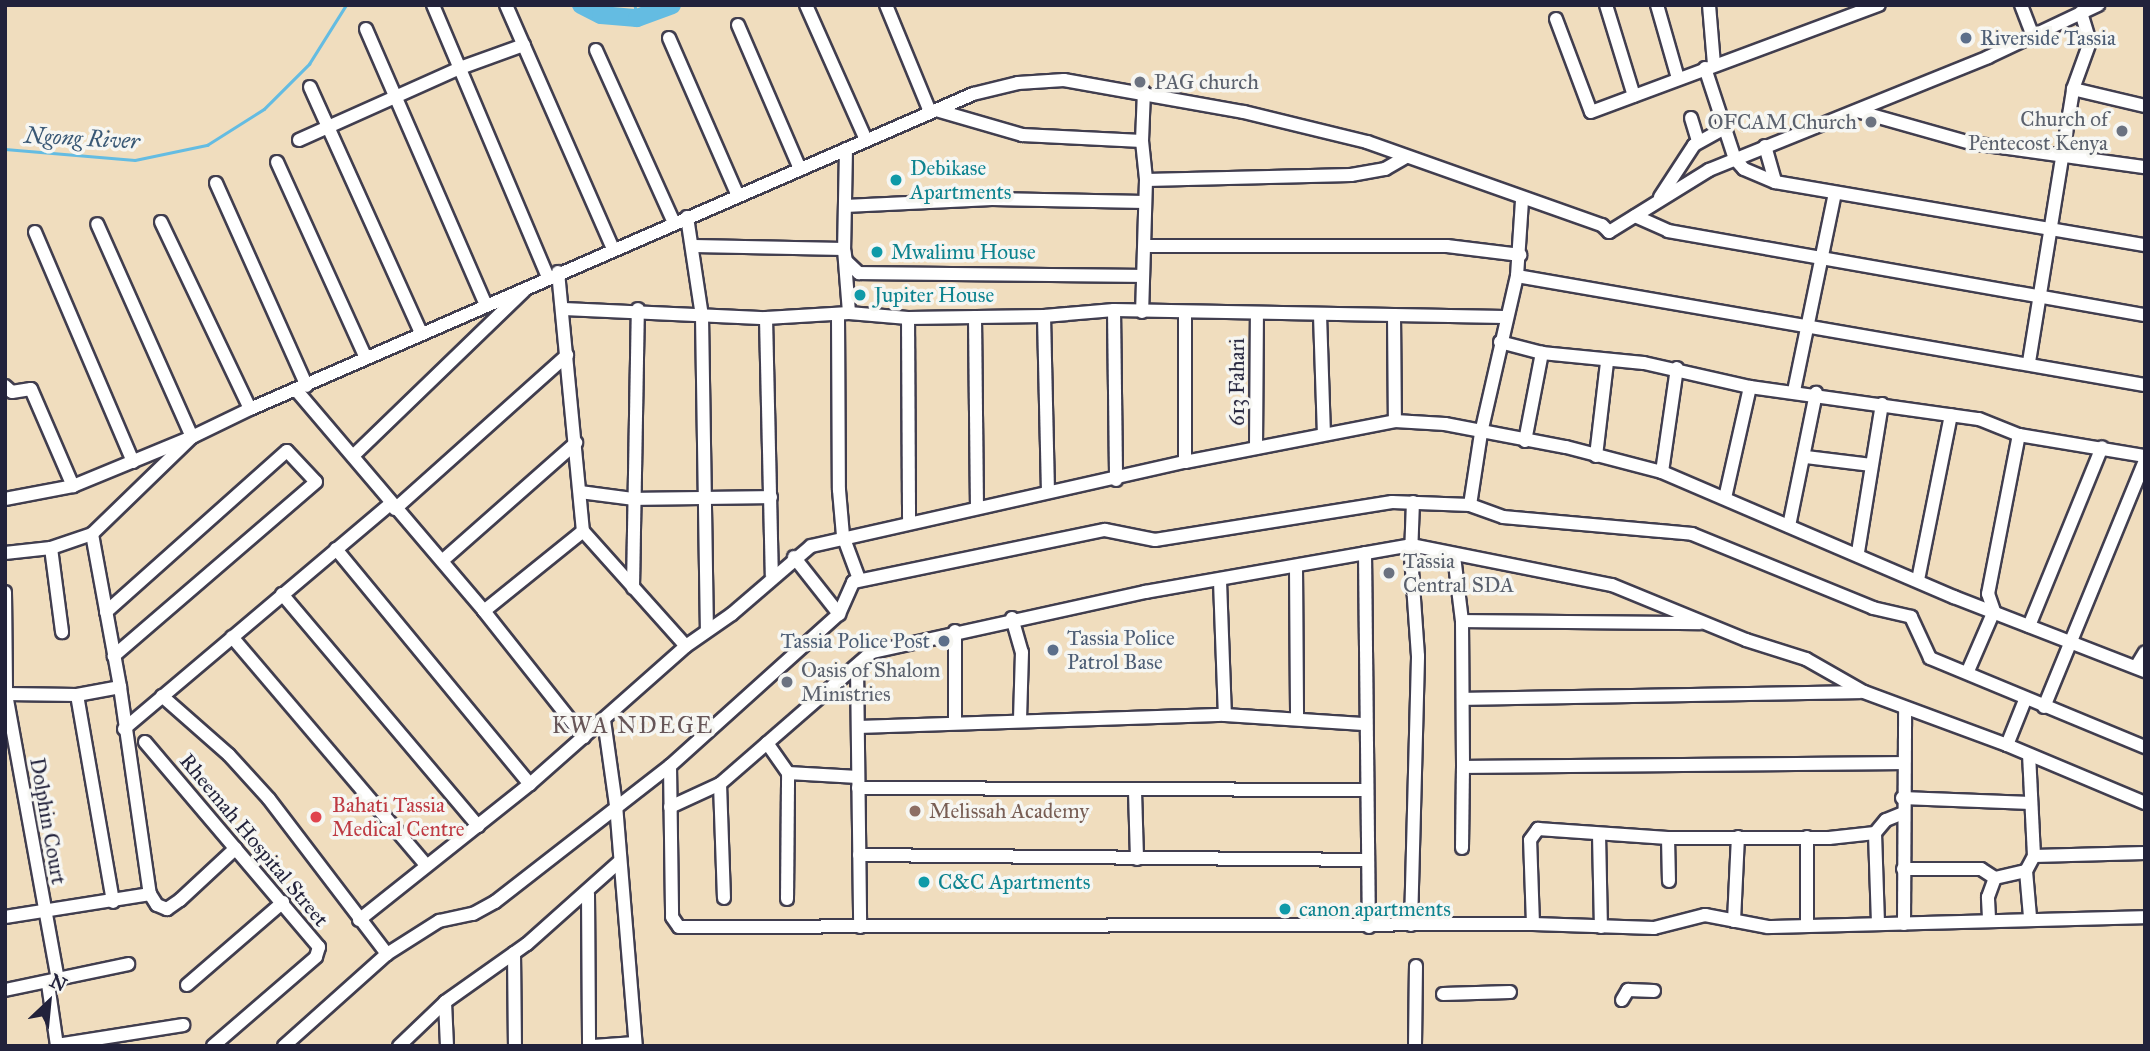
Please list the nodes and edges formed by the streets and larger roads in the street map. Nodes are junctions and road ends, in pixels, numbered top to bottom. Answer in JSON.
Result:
{"nodes":[{"id":1,"x":433,"y":5,"type":"edge"},
{"id":2,"x":506,"y":5,"type":"edge"},
{"id":3,"x":806,"y":5,"type":"edge"},
{"id":4,"x":886,"y":5,"type":"edge"},
{"id":5,"x":1606,"y":5,"type":"edge"},
{"id":6,"x":1657,"y":5,"type":"edge"},
{"id":7,"x":1709,"y":5,"type":"edge"},
{"id":8,"x":1879,"y":5,"type":"edge"},
{"id":9,"x":2021,"y":5,"type":"edge"},
{"id":10,"x":2098,"y":5,"type":"edge"},
{"id":11,"x":1862,"y":9,"type":"edge"},
{"id":12,"x":2081,"y":12,"type":"junction"},
{"id":13,"x":1556,"y":19,"type":"dead end"},
{"id":14,"x":738,"y":24,"type":"dead end"},
{"id":15,"x":366,"y":29,"type":"dead end"},
{"id":16,"x":2033,"y":36,"type":"junction"},
{"id":17,"x":669,"y":38,"type":"dead end"},
{"id":18,"x":524,"y":45,"type":"junction"},
{"id":19,"x":596,"y":50,"type":"dead end"},
{"id":20,"x":1710,"y":66,"type":"junction"},
{"id":21,"x":460,"y":68,"type":"junction"},
{"id":22,"x":1678,"y":78,"type":"junction"},
{"id":23,"x":310,"y":87,"type":"dead end"},
{"id":24,"x":2073,"y":89,"type":"junction"},
{"id":25,"x":1144,"y":92,"type":"junction"},
{"id":26,"x":1634,"y":96,"type":"junction"},
{"id":27,"x":395,"y":97,"type":"junction"},
{"id":28,"x":2145,"y":106,"type":"edge"},
{"id":29,"x":1857,"y":110,"type":"junction"},
{"id":30,"x":933,"y":111,"type":"junction"},
{"id":31,"x":1691,"y":118,"type":"dead end"},
{"id":32,"x":328,"y":127,"type":"junction"},
{"id":33,"x":1725,"y":128,"type":"junction"},
{"id":34,"x":299,"y":140,"type":"dead end"},
{"id":35,"x":866,"y":140,"type":"junction"},
{"id":36,"x":1142,"y":141,"type":"junction"},
{"id":37,"x":1698,"y":141,"type":"junction"},
{"id":38,"x":1765,"y":146,"type":"junction"},
{"id":39,"x":846,"y":149,"type":"junction"},
{"id":40,"x":1406,"y":157,"type":"junction"},
{"id":41,"x":1735,"y":159,"type":"junction"},
{"id":42,"x":2065,"y":159,"type":"junction"},
{"id":43,"x":277,"y":162,"type":"dead end"},
{"id":44,"x":2145,"y":167,"type":"edge"},
{"id":45,"x":800,"y":169,"type":"junction"},
{"id":46,"x":1146,"y":180,"type":"junction"},
{"id":47,"x":1775,"y":182,"type":"junction"},
{"id":48,"x":216,"y":183,"type":"dead end"},
{"id":49,"x":1836,"y":193,"type":"junction"},
{"id":50,"x":738,"y":196,"type":"junction"},
{"id":51,"x":1660,"y":197,"type":"junction"},
{"id":52,"x":1522,"y":200,"type":"junction"},
{"id":53,"x":1145,"y":202,"type":"junction"},
{"id":54,"x":845,"y":206,"type":"junction"},
{"id":55,"x":1635,"y":216,"type":"junction"},
{"id":56,"x":687,"y":217,"type":"junction"},
{"id":57,"x":160,"y":222,"type":"dead end"},
{"id":58,"x":674,"y":223,"type":"junction"},
{"id":59,"x":97,"y":224,"type":"dead end"},
{"id":60,"x":2054,"y":226,"type":"junction"},
{"id":61,"x":35,"y":232,"type":"dead end"},
{"id":62,"x":2145,"y":245,"type":"edge"},
{"id":63,"x":694,"y":246,"type":"junction"},
{"id":64,"x":1146,"y":246,"type":"junction"},
{"id":65,"x":613,"y":249,"type":"junction"},
{"id":66,"x":844,"y":249,"type":"junction"},
{"id":67,"x":1520,"y":255,"type":"junction"},
{"id":68,"x":1821,"y":259,"type":"junction"},
{"id":69,"x":553,"y":275,"type":"junction"},
{"id":70,"x":1143,"y":276,"type":"junction"},
{"id":71,"x":1517,"y":276,"type":"junction"},
{"id":72,"x":526,"y":289,"type":"junction"},
{"id":73,"x":2041,"y":294,"type":"junction"},
{"id":74,"x":486,"y":305,"type":"junction"},
{"id":75,"x":564,"y":309,"type":"junction"},
{"id":76,"x":638,"y":309,"type":"junction"},
{"id":77,"x":1114,"y":310,"type":"junction"},
{"id":78,"x":1142,"y":312,"type":"junction"},
{"id":79,"x":1185,"y":314,"type":"junction"},
{"id":80,"x":844,"y":315,"type":"junction"},
{"id":81,"x":1257,"y":315,"type":"junction"},
{"id":82,"x":1320,"y":315,"type":"junction"},
{"id":83,"x":1394,"y":315,"type":"junction"},
{"id":84,"x":2145,"y":315,"type":"edge"},
{"id":85,"x":702,"y":316,"type":"junction"},
{"id":86,"x":1044,"y":316,"type":"junction"},
{"id":87,"x":975,"y":317,"type":"junction"},
{"id":88,"x":1505,"y":317,"type":"junction"},
{"id":89,"x":766,"y":318,"type":"junction"},
{"id":90,"x":908,"y":318,"type":"junction"},
{"id":91,"x":1806,"y":326,"type":"junction"},
{"id":92,"x":421,"y":333,"type":"junction"},
{"id":93,"x":1500,"y":342,"type":"junction"},
{"id":94,"x":1542,"y":354,"type":"junction"},
{"id":95,"x":567,"y":355,"type":"junction"},
{"id":96,"x":366,"y":358,"type":"junction"},
{"id":97,"x":1607,"y":362,"type":"junction"},
{"id":98,"x":2029,"y":362,"type":"junction"},
{"id":99,"x":1677,"y":368,"type":"junction"},
{"id":100,"x":2145,"y":385,"type":"edge"},
{"id":101,"x":5,"y":386,"type":"edge"},
{"id":102,"x":1750,"y":387,"type":"junction"},
{"id":103,"x":302,"y":388,"type":"junction"},
{"id":104,"x":1794,"y":391,"type":"junction"},
{"id":105,"x":1816,"y":393,"type":"junction"},
{"id":106,"x":1882,"y":404,"type":"junction"},
{"id":107,"x":250,"y":409,"type":"junction"},
{"id":108,"x":1951,"y":415,"type":"junction"},
{"id":109,"x":1395,"y":421,"type":"junction"},
{"id":110,"x":1481,"y":433,"type":"junction"},
{"id":111,"x":1324,"y":434,"type":"junction"},
{"id":112,"x":2019,"y":435,"type":"junction"},
{"id":113,"x":192,"y":437,"type":"junction"},
{"id":114,"x":1525,"y":440,"type":"junction"},
{"id":115,"x":576,"y":443,"type":"junction"},
{"id":116,"x":2102,"y":447,"type":"junction"},
{"id":117,"x":1256,"y":448,"type":"junction"},
{"id":118,"x":353,"y":456,"type":"junction"},
{"id":119,"x":1596,"y":456,"type":"junction"},
{"id":120,"x":1806,"y":457,"type":"junction"},
{"id":121,"x":2145,"y":458,"type":"edge"},
{"id":122,"x":133,"y":462,"type":"junction"},
{"id":123,"x":1185,"y":462,"type":"junction"},
{"id":124,"x":1872,"y":465,"type":"junction"},
{"id":125,"x":1662,"y":472,"type":"junction"},
{"id":126,"x":1116,"y":480,"type":"junction"},
{"id":127,"x":73,"y":486,"type":"junction"},
{"id":128,"x":1048,"y":491,"type":"junction"},
{"id":129,"x":580,"y":492,"type":"junction"},
{"id":130,"x":771,"y":497,"type":"junction"},
{"id":131,"x":1725,"y":498,"type":"junction"},
{"id":132,"x":5,"y":499,"type":"edge"},
{"id":133,"x":633,"y":499,"type":"junction"},
{"id":134,"x":705,"y":500,"type":"junction"},
{"id":135,"x":1413,"y":502,"type":"junction"},
{"id":136,"x":1470,"y":505,"type":"junction"},
{"id":137,"x":393,"y":506,"type":"junction"},
{"id":138,"x":977,"y":506,"type":"junction"},
{"id":139,"x":909,"y":522,"type":"junction"},
{"id":140,"x":1789,"y":526,"type":"junction"},
{"id":141,"x":583,"y":531,"type":"junction"},
{"id":142,"x":92,"y":534,"type":"junction"},
{"id":143,"x":843,"y":537,"type":"junction"},
{"id":144,"x":1411,"y":545,"type":"junction"},
{"id":145,"x":51,"y":548,"type":"junction"},
{"id":146,"x":336,"y":550,"type":"junction"},
{"id":147,"x":1857,"y":552,"type":"junction"},
{"id":148,"x":5,"y":553,"type":"edge"},
{"id":149,"x":1365,"y":553,"type":"junction"},
{"id":150,"x":1454,"y":556,"type":"junction"},
{"id":151,"x":794,"y":557,"type":"junction"},
{"id":152,"x":442,"y":561,"type":"junction"},
{"id":153,"x":1296,"y":567,"type":"junction"},
{"id":154,"x":772,"y":575,"type":"junction"},
{"id":155,"x":859,"y":579,"type":"junction"},
{"id":156,"x":1918,"y":580,"type":"junction"},
{"id":157,"x":1220,"y":581,"type":"junction"},
{"id":158,"x":633,"y":588,"type":"junction"},
{"id":159,"x":5,"y":592,"type":"edge"},
{"id":160,"x":282,"y":594,"type":"junction"},
{"id":161,"x":484,"y":611,"type":"junction"},
{"id":162,"x":1994,"y":611,"type":"junction"},
{"id":163,"x":106,"y":612,"type":"junction"},
{"id":164,"x":839,"y":614,"type":"junction"},
{"id":165,"x":1012,"y":618,"type":"junction"},
{"id":166,"x":1462,"y":621,"type":"junction"},
{"id":167,"x":1707,"y":623,"type":"junction"},
{"id":168,"x":2029,"y":626,"type":"junction"},
{"id":169,"x":708,"y":630,"type":"junction"},
{"id":170,"x":955,"y":631,"type":"junction"},
{"id":171,"x":62,"y":632,"type":"dead end"},
{"id":172,"x":232,"y":638,"type":"junction"},
{"id":173,"x":2071,"y":644,"type":"junction"},
{"id":174,"x":686,"y":646,"type":"junction"},
{"id":175,"x":2145,"y":652,"type":"edge"},
{"id":176,"x":114,"y":656,"type":"junction"},
{"id":177,"x":857,"y":666,"type":"junction"},
{"id":178,"x":5,"y":667,"type":"edge"},
{"id":179,"x":2141,"y":669,"type":"edge"},
{"id":180,"x":1968,"y":671,"type":"junction"},
{"id":181,"x":120,"y":687,"type":"junction"},
{"id":182,"x":1864,"y":692,"type":"junction"},
{"id":183,"x":6,"y":694,"type":"edge"},
{"id":184,"x":77,"y":695,"type":"junction"},
{"id":185,"x":162,"y":696,"type":"junction"},
{"id":186,"x":1463,"y":699,"type":"junction"},
{"id":187,"x":2025,"y":700,"type":"junction"},
{"id":188,"x":2044,"y":707,"type":"junction"},
{"id":189,"x":1905,"y":709,"type":"junction"},
{"id":190,"x":1226,"y":715,"type":"junction"},
{"id":191,"x":1297,"y":718,"type":"junction"},
{"id":192,"x":604,"y":720,"type":"junction"},
{"id":193,"x":1020,"y":722,"type":"junction"},
{"id":194,"x":955,"y":723,"type":"junction"},
{"id":195,"x":1366,"y":724,"type":"junction"},
{"id":196,"x":858,"y":727,"type":"junction"},
{"id":197,"x":124,"y":729,"type":"junction"},
{"id":198,"x":584,"y":737,"type":"junction"},
{"id":199,"x":145,"y":742,"type":"dead end"},
{"id":200,"x":767,"y":743,"type":"junction"},
{"id":201,"x":2007,"y":745,"type":"junction"},
{"id":202,"x":2145,"y":747,"type":"edge"},
{"id":203,"x":2029,"y":755,"type":"junction"},
{"id":204,"x":1903,"y":763,"type":"junction"},
{"id":205,"x":670,"y":766,"type":"junction"},
{"id":206,"x":1463,"y":766,"type":"junction"},
{"id":207,"x":788,"y":773,"type":"junction"},
{"id":208,"x":858,"y":782,"type":"junction"},
{"id":209,"x":530,"y":784,"type":"junction"},
{"id":210,"x":720,"y":784,"type":"junction"},
{"id":211,"x":1366,"y":790,"type":"junction"},
{"id":212,"x":1135,"y":791,"type":"junction"},
{"id":213,"x":1902,"y":798,"type":"junction"},
{"id":214,"x":2031,"y":803,"type":"junction"},
{"id":215,"x":2145,"y":803,"type":"edge"},
{"id":216,"x":616,"y":805,"type":"junction"},
{"id":217,"x":670,"y":807,"type":"junction"},
{"id":218,"x":1901,"y":814,"type":"junction"},
{"id":219,"x":478,"y":826,"type":"junction"},
{"id":220,"x":1875,"y":833,"type":"junction"},
{"id":221,"x":1599,"y":834,"type":"junction"},
{"id":222,"x":1738,"y":836,"type":"junction"},
{"id":223,"x":1807,"y":837,"type":"junction"},
{"id":224,"x":1668,"y":838,"type":"junction"},
{"id":225,"x":236,"y":848,"type":"junction"},
{"id":226,"x":1462,"y":848,"type":"dead end"},
{"id":227,"x":2145,"y":853,"type":"edge"},
{"id":228,"x":859,"y":855,"type":"junction"},
{"id":229,"x":2034,"y":856,"type":"junction"},
{"id":230,"x":1137,"y":859,"type":"junction"},
{"id":231,"x":1368,"y":860,"type":"junction"},
{"id":232,"x":618,"y":863,"type":"junction"},
{"id":233,"x":425,"y":864,"type":"junction"},
{"id":234,"x":1903,"y":869,"type":"junction"},
{"id":235,"x":2026,"y":871,"type":"junction"},
{"id":236,"x":1996,"y":878,"type":"junction"},
{"id":237,"x":1669,"y":881,"type":"dead end"},
{"id":238,"x":150,"y":894,"type":"junction"},
{"id":239,"x":588,"y":894,"type":"junction"},
{"id":240,"x":724,"y":898,"type":"dead end"},
{"id":241,"x":787,"y":898,"type":"dead end"},
{"id":242,"x":113,"y":902,"type":"junction"},
{"id":243,"x":283,"y":902,"type":"junction"},
{"id":244,"x":44,"y":911,"type":"junction"},
{"id":245,"x":5,"y":917,"type":"edge"},
{"id":246,"x":2030,"y":917,"type":"junction"},
{"id":247,"x":2145,"y":917,"type":"edge"},
{"id":248,"x":1989,"y":918,"type":"junction"},
{"id":249,"x":359,"y":920,"type":"junction"},
{"id":250,"x":1734,"y":921,"type":"junction"},
{"id":251,"x":1878,"y":922,"type":"junction"},
{"id":252,"x":1533,"y":924,"type":"junction"},
{"id":253,"x":1904,"y":924,"type":"junction"},
{"id":254,"x":1411,"y":925,"type":"junction"},
{"id":255,"x":1807,"y":925,"type":"junction"},
{"id":256,"x":860,"y":927,"type":"junction"},
{"id":257,"x":1601,"y":927,"type":"junction"},
{"id":258,"x":1369,"y":928,"type":"junction"},
{"id":259,"x":514,"y":953,"type":"junction"},
{"id":260,"x":387,"y":954,"type":"junction"},
{"id":261,"x":128,"y":964,"type":"dead end"},
{"id":262,"x":1416,"y":966,"type":"dead end"},
{"id":263,"x":53,"y":983,"type":"junction"},
{"id":264,"x":187,"y":985,"type":"dead end"},
{"id":265,"x":5,"y":990,"type":"edge"},
{"id":266,"x":1654,"y":991,"type":"dead end"},
{"id":267,"x":1510,"y":992,"type":"dead end"},
{"id":268,"x":1443,"y":993,"type":"dead end"},
{"id":269,"x":1622,"y":1000,"type":"dead end"},
{"id":270,"x":445,"y":1002,"type":"junction"},
{"id":271,"x":183,"y":1025,"type":"dead end"},
{"id":272,"x":635,"y":1044,"type":"edge"},
{"id":273,"x":57,"y":1046,"type":"edge"},
{"id":274,"x":214,"y":1046,"type":"edge"},
{"id":275,"x":284,"y":1046,"type":"edge"},
{"id":276,"x":399,"y":1046,"type":"edge"},
{"id":277,"x":447,"y":1046,"type":"edge"},
{"id":278,"x":516,"y":1046,"type":"edge"},
{"id":279,"x":591,"y":1046,"type":"edge"},
{"id":280,"x":1415,"y":1046,"type":"edge"}],
"edges":[{"from":1,"to":21,"type":"street"},
{"from":2,"to":18,"type":"street"},
{"from":3,"to":35,"type":"street"},
{"from":4,"to":30,"type":"street"},
{"from":5,"to":26,"type":"street"},
{"from":6,"to":22,"type":"street"},
{"from":7,"to":20,"type":"street"},
{"from":8,"to":11,"type":"street"},
{"from":9,"to":16,"type":"street"},
{"from":10,"to":12,"type":"street"},
{"from":11,"to":20,"type":"street"},
{"from":12,"to":16,"type":"street"},
{"from":12,"to":24,"type":"street"},
{"from":13,"to":26,"type":"street"},
{"from":14,"to":45,"type":"street"},
{"from":15,"to":27,"type":"street"},
{"from":16,"to":29,"type":"street"},
{"from":17,"to":50,"type":"street"},
{"from":18,"to":21,"type":"street"},
{"from":18,"to":65,"type":"street"},
{"from":19,"to":58,"type":"street"},
{"from":20,"to":22,"type":"street"},
{"from":20,"to":33,"type":"street"},
{"from":21,"to":27,"type":"street"},
{"from":21,"to":69,"type":"street"},
{"from":22,"to":26,"type":"street"},
{"from":23,"to":32,"type":"street"},
{"from":24,"to":28,"type":"street"},
{"from":24,"to":42,"type":"street"},
{"from":25,"to":30,"type":"street"},
{"from":25,"to":36,"type":"street"},
{"from":25,"to":40,"type":"street"},
{"from":27,"to":32,"type":"street"},
{"from":27,"to":74,"type":"street"},
{"from":29,"to":38,"type":"street"},
{"from":29,"to":42,"type":"street"},
{"from":30,"to":35,"type":"street"},
{"from":30,"to":36,"type":"street"},
{"from":31,"to":37,"type":"street"},
{"from":32,"to":34,"type":"street"},
{"from":32,"to":92,"type":"street"},
{"from":33,"to":37,"type":"street"},
{"from":33,"to":41,"type":"street"},
{"from":35,"to":39,"type":"street"},
{"from":36,"to":46,"type":"street"},
{"from":37,"to":51,"type":"street"},
{"from":38,"to":41,"type":"street"},
{"from":38,"to":47,"type":"street"},
{"from":39,"to":45,"type":"street"},
{"from":39,"to":54,"type":"street"},
{"from":40,"to":46,"type":"street"},
{"from":40,"to":52,"type":"street"},
{"from":41,"to":47,"type":"street"},
{"from":41,"to":51,"type":"street"},
{"from":42,"to":44,"type":"street"},
{"from":42,"to":60,"type":"street"},
{"from":43,"to":96,"type":"street"},
{"from":45,"to":50,"type":"street"},
{"from":46,"to":53,"type":"street"},
{"from":47,"to":49,"type":"street"},
{"from":48,"to":103,"type":"street"},
{"from":49,"to":60,"type":"street"},
{"from":49,"to":68,"type":"street"},
{"from":50,"to":56,"type":"street"},
{"from":51,"to":55,"type":"street"},
{"from":52,"to":55,"type":"street"},
{"from":52,"to":67,"type":"street"},
{"from":53,"to":54,"type":"street"},
{"from":53,"to":64,"type":"street"},
{"from":54,"to":66,"type":"street"},
{"from":55,"to":68,"type":"street"},
{"from":56,"to":58,"type":"street"},
{"from":56,"to":63,"type":"street"},
{"from":57,"to":107,"type":"street"},
{"from":58,"to":65,"type":"street"},
{"from":59,"to":113,"type":"street"},
{"from":60,"to":62,"type":"street"},
{"from":60,"to":73,"type":"street"},
{"from":61,"to":122,"type":"street"},
{"from":63,"to":66,"type":"street"},
{"from":63,"to":85,"type":"street"},
{"from":64,"to":67,"type":"street"},
{"from":64,"to":70,"type":"street"},
{"from":65,"to":69,"type":"street"},
{"from":66,"to":70,"type":"street"},
{"from":66,"to":80,"type":"street"},
{"from":67,"to":71,"type":"street"},
{"from":68,"to":73,"type":"street"},
{"from":68,"to":91,"type":"street"},
{"from":69,"to":72,"type":"street"},
{"from":69,"to":75,"type":"street"},
{"from":70,"to":78,"type":"street"},
{"from":71,"to":88,"type":"street"},
{"from":71,"to":91,"type":"street"},
{"from":72,"to":74,"type":"street"},
{"from":72,"to":118,"type":"street"},
{"from":73,"to":84,"type":"street"},
{"from":73,"to":98,"type":"street"},
{"from":74,"to":92,"type":"street"},
{"from":75,"to":76,"type":"street"},
{"from":75,"to":95,"type":"street"},
{"from":76,"to":85,"type":"street"},
{"from":76,"to":133,"type":"street"},
{"from":77,"to":78,"type":"street"},
{"from":77,"to":86,"type":"street"},
{"from":77,"to":126,"type":"street"},
{"from":78,"to":79,"type":"street"},
{"from":79,"to":81,"type":"street"},
{"from":79,"to":123,"type":"street"},
{"from":80,"to":89,"type":"street"},
{"from":80,"to":90,"type":"street"},
{"from":80,"to":143,"type":"street"},
{"from":81,"to":82,"type":"street"},
{"from":81,"to":117,"type":"street","name":"613 Fahari"},
{"from":82,"to":83,"type":"street"},
{"from":82,"to":111,"type":"street"},
{"from":83,"to":88,"type":"street"},
{"from":83,"to":109,"type":"street"},
{"from":85,"to":89,"type":"street"},
{"from":85,"to":134,"type":"street"},
{"from":86,"to":87,"type":"street"},
{"from":86,"to":128,"type":"street"},
{"from":87,"to":90,"type":"street"},
{"from":87,"to":138,"type":"street"},
{"from":88,"to":93,"type":"street"},
{"from":89,"to":130,"type":"street"},
{"from":90,"to":139,"type":"street"},
{"from":91,"to":98,"type":"street"},
{"from":91,"to":104,"type":"street"},
{"from":92,"to":96,"type":"street"},
{"from":93,"to":94,"type":"street"},
{"from":93,"to":110,"type":"street"},
{"from":94,"to":97,"type":"street"},
{"from":94,"to":114,"type":"street"},
{"from":95,"to":115,"type":"street"},
{"from":95,"to":137,"type":"street"},
{"from":96,"to":103,"type":"street"},
{"from":97,"to":99,"type":"street"},
{"from":97,"to":119,"type":"street"},
{"from":98,"to":100,"type":"street"},
{"from":99,"to":102,"type":"street"},
{"from":99,"to":125,"type":"street"},
{"from":101,"to":127,"type":"street"},
{"from":102,"to":104,"type":"street"},
{"from":102,"to":131,"type":"street"},
{"from":103,"to":107,"type":"street"},
{"from":103,"to":118,"type":"street"},
{"from":104,"to":105,"type":"street"},
{"from":105,"to":106,"type":"street"},
{"from":105,"to":120,"type":"street"},
{"from":106,"to":108,"type":"street"},
{"from":106,"to":124,"type":"street"},
{"from":107,"to":113,"type":"street"},
{"from":108,"to":112,"type":"street"},
{"from":108,"to":156,"type":"street"},
{"from":109,"to":110,"type":"street"},
{"from":109,"to":111,"type":"street"},
{"from":110,"to":114,"type":"street"},
{"from":110,"to":136,"type":"street"},
{"from":111,"to":117,"type":"street"},
{"from":112,"to":116,"type":"street"},
{"from":112,"to":162,"type":"street"},
{"from":113,"to":122,"type":"street"},
{"from":113,"to":142,"type":"street"},
{"from":114,"to":119,"type":"street"},
{"from":115,"to":129,"type":"street"},
{"from":115,"to":152,"type":"street"},
{"from":116,"to":121,"type":"street"},
{"from":116,"to":168,"type":"street"},
{"from":117,"to":123,"type":"street"},
{"from":118,"to":137,"type":"street"},
{"from":119,"to":125,"type":"street"},
{"from":120,"to":124,"type":"street"},
{"from":120,"to":140,"type":"street"},
{"from":121,"to":173,"type":"street"},
{"from":122,"to":127,"type":"street"},
{"from":123,"to":126,"type":"street"},
{"from":124,"to":147,"type":"street"},
{"from":125,"to":131,"type":"street"},
{"from":126,"to":128,"type":"street"},
{"from":127,"to":132,"type":"street"},
{"from":128,"to":138,"type":"street"},
{"from":129,"to":133,"type":"street"},
{"from":129,"to":141,"type":"street"},
{"from":130,"to":134,"type":"street"},
{"from":130,"to":154,"type":"street"},
{"from":131,"to":140,"type":"street"},
{"from":133,"to":134,"type":"street"},
{"from":133,"to":158,"type":"street"},
{"from":134,"to":169,"type":"street"},
{"from":135,"to":136,"type":"street"},
{"from":135,"to":144,"type":"street"},
{"from":135,"to":155,"type":"street"},
{"from":136,"to":180,"type":"street"},
{"from":137,"to":146,"type":"street"},
{"from":137,"to":152,"type":"street"},
{"from":138,"to":139,"type":"street"},
{"from":139,"to":143,"type":"street"},
{"from":140,"to":147,"type":"street"},
{"from":141,"to":158,"type":"street"},
{"from":141,"to":161,"type":"street"},
{"from":142,"to":145,"type":"street"},
{"from":142,"to":163,"type":"street"},
{"from":143,"to":151,"type":"street"},
{"from":143,"to":155,"type":"street"},
{"from":144,"to":149,"type":"street"},
{"from":144,"to":150,"type":"street"},
{"from":144,"to":254,"type":"street"},
{"from":145,"to":148,"type":"street"},
{"from":145,"to":171,"type":"street"},
{"from":146,"to":160,"type":"street"},
{"from":146,"to":209,"type":"street"},
{"from":147,"to":156,"type":"street"},
{"from":149,"to":153,"type":"street"},
{"from":149,"to":195,"type":"street"},
{"from":150,"to":166,"type":"street"},
{"from":150,"to":167,"type":"street"},
{"from":151,"to":154,"type":"street"},
{"from":151,"to":164,"type":"street"},
{"from":152,"to":161,"type":"street"},
{"from":153,"to":157,"type":"street"},
{"from":153,"to":191,"type":"street"},
{"from":154,"to":169,"type":"street"},
{"from":155,"to":164,"type":"street"},
{"from":156,"to":162,"type":"street"},
{"from":157,"to":165,"type":"street"},
{"from":157,"to":190,"type":"street"},
{"from":158,"to":174,"type":"street"},
{"from":159,"to":178,"type":"street","name":"Dolphin Court"},
{"from":160,"to":172,"type":"street"},
{"from":160,"to":219,"type":"street"},
{"from":161,"to":198,"type":"street"},
{"from":162,"to":168,"type":"street"},
{"from":162,"to":180,"type":"street"},
{"from":163,"to":176,"type":"street"},
{"from":163,"to":176,"type":"street"},
{"from":164,"to":205,"type":"street"},
{"from":165,"to":170,"type":"street"},
{"from":165,"to":193,"type":"street"},
{"from":166,"to":167,"type":"street"},
{"from":166,"to":186,"type":"street"},
{"from":167,"to":182,"type":"street"},
{"from":168,"to":173,"type":"street"},
{"from":169,"to":174,"type":"street"},
{"from":170,"to":177,"type":"street"},
{"from":170,"to":194,"type":"street"},
{"from":172,"to":185,"type":"street"},
{"from":172,"to":233,"type":"street"},
{"from":173,"to":179,"type":"street"},
{"from":173,"to":188,"type":"street"},
{"from":174,"to":192,"type":"street"},
{"from":175,"to":179,"type":"street"},
{"from":176,"to":181,"type":"street"},
{"from":177,"to":196,"type":"street"},
{"from":177,"to":200,"type":"street"},
{"from":178,"to":183,"type":"street","name":"Dolphin Court"},
{"from":180,"to":187,"type":"street"},
{"from":181,"to":184,"type":"street"},
{"from":181,"to":197,"type":"street"},
{"from":182,"to":186,"type":"street"},
{"from":182,"to":189,"type":"street"},
{"from":183,"to":184,"type":"street"},
{"from":183,"to":244,"type":"street","name":"Dolphin Court"},
{"from":184,"to":242,"type":"street"},
{"from":185,"to":197,"type":"street"},
{"from":185,"to":249,"type":"street"},
{"from":186,"to":206,"type":"street"},
{"from":187,"to":188,"type":"street"},
{"from":187,"to":201,"type":"street"},
{"from":188,"to":202,"type":"street"},
{"from":189,"to":201,"type":"street"},
{"from":189,"to":204,"type":"street"},
{"from":190,"to":191,"type":"street"},
{"from":190,"to":193,"type":"street"},
{"from":191,"to":195,"type":"street"},
{"from":192,"to":198,"type":"street"},
{"from":192,"to":216,"type":"street"},
{"from":193,"to":194,"type":"street"},
{"from":194,"to":196,"type":"street"},
{"from":195,"to":211,"type":"street"},
{"from":196,"to":208,"type":"street"},
{"from":197,"to":238,"type":"street"},
{"from":198,"to":209,"type":"street"},
{"from":199,"to":225,"type":"street","name":"Rheemah Hospital Street"},
{"from":200,"to":207,"type":"street"},
{"from":200,"to":210,"type":"street"},
{"from":201,"to":203,"type":"street"},
{"from":203,"to":214,"type":"street"},
{"from":203,"to":215,"type":"street"},
{"from":204,"to":206,"type":"street"},
{"from":204,"to":213,"type":"street"},
{"from":205,"to":216,"type":"street"},
{"from":205,"to":217,"type":"street"},
{"from":206,"to":226,"type":"street"},
{"from":207,"to":208,"type":"street"},
{"from":207,"to":241,"type":"street"},
{"from":208,"to":212,"type":"street"},
{"from":208,"to":228,"type":"street"},
{"from":209,"to":219,"type":"street"},
{"from":210,"to":217,"type":"street"},
{"from":210,"to":240,"type":"street"},
{"from":211,"to":212,"type":"street"},
{"from":211,"to":231,"type":"street"},
{"from":212,"to":230,"type":"street"},
{"from":213,"to":214,"type":"street"},
{"from":213,"to":218,"type":"street"},
{"from":214,"to":229,"type":"street"},
{"from":216,"to":232,"type":"street"},
{"from":216,"to":260,"type":"street"},
{"from":217,"to":256,"type":"street"},
{"from":218,"to":220,"type":"street"},
{"from":218,"to":234,"type":"street"},
{"from":219,"to":233,"type":"street"},
{"from":220,"to":223,"type":"street"},
{"from":220,"to":251,"type":"street"},
{"from":221,"to":224,"type":"street"},
{"from":221,"to":252,"type":"street"},
{"from":221,"to":257,"type":"street"},
{"from":222,"to":223,"type":"street"},
{"from":222,"to":224,"type":"street"},
{"from":222,"to":250,"type":"street"},
{"from":223,"to":255,"type":"street"},
{"from":224,"to":237,"type":"street"},
{"from":225,"to":238,"type":"street"},
{"from":225,"to":243,"type":"street","name":"Rheemah Hospital Street"},
{"from":227,"to":229,"type":"street"},
{"from":228,"to":230,"type":"street"},
{"from":228,"to":256,"type":"street"},
{"from":229,"to":235,"type":"street"},
{"from":230,"to":231,"type":"street"},
{"from":231,"to":258,"type":"street"},
{"from":232,"to":239,"type":"street"},
{"from":232,"to":272,"type":"street"},
{"from":233,"to":249,"type":"street"},
{"from":234,"to":236,"type":"street"},
{"from":234,"to":253,"type":"street"},
{"from":235,"to":236,"type":"street"},
{"from":235,"to":246,"type":"street"},
{"from":236,"to":248,"type":"street"},
{"from":238,"to":242,"type":"street"},
{"from":239,"to":259,"type":"street"},
{"from":239,"to":279,"type":"street"},
{"from":242,"to":244,"type":"street"},
{"from":243,"to":264,"type":"street"},
{"from":243,"to":274,"type":"street","name":"Rheemah Hospital Street"},
{"from":244,"to":245,"type":"street"},
{"from":244,"to":263,"type":"street","name":"Dolphin Court"},
{"from":246,"to":247,"type":"street"},
{"from":246,"to":248,"type":"street"},
{"from":248,"to":253,"type":"street"},
{"from":249,"to":260,"type":"street"},
{"from":250,"to":255,"type":"street"},
{"from":250,"to":257,"type":"street"},
{"from":251,"to":253,"type":"street"},
{"from":251,"to":255,"type":"street"},
{"from":252,"to":254,"type":"street"},
{"from":252,"to":257,"type":"street"},
{"from":254,"to":258,"type":"street"},
{"from":256,"to":258,"type":"street"},
{"from":259,"to":270,"type":"street"},
{"from":259,"to":278,"type":"street"},
{"from":260,"to":275,"type":"street"},
{"from":261,"to":263,"type":"street"},
{"from":262,"to":280,"type":"street"},
{"from":263,"to":265,"type":"street"},
{"from":263,"to":273,"type":"street","name":"Dolphin Court"},
{"from":266,"to":269,"type":"street"},
{"from":267,"to":268,"type":"street"},
{"from":270,"to":276,"type":"street"},
{"from":270,"to":277,"type":"street"},
{"from":271,"to":273,"type":"street"},
{"from":272,"to":279,"type":"street"}]}
